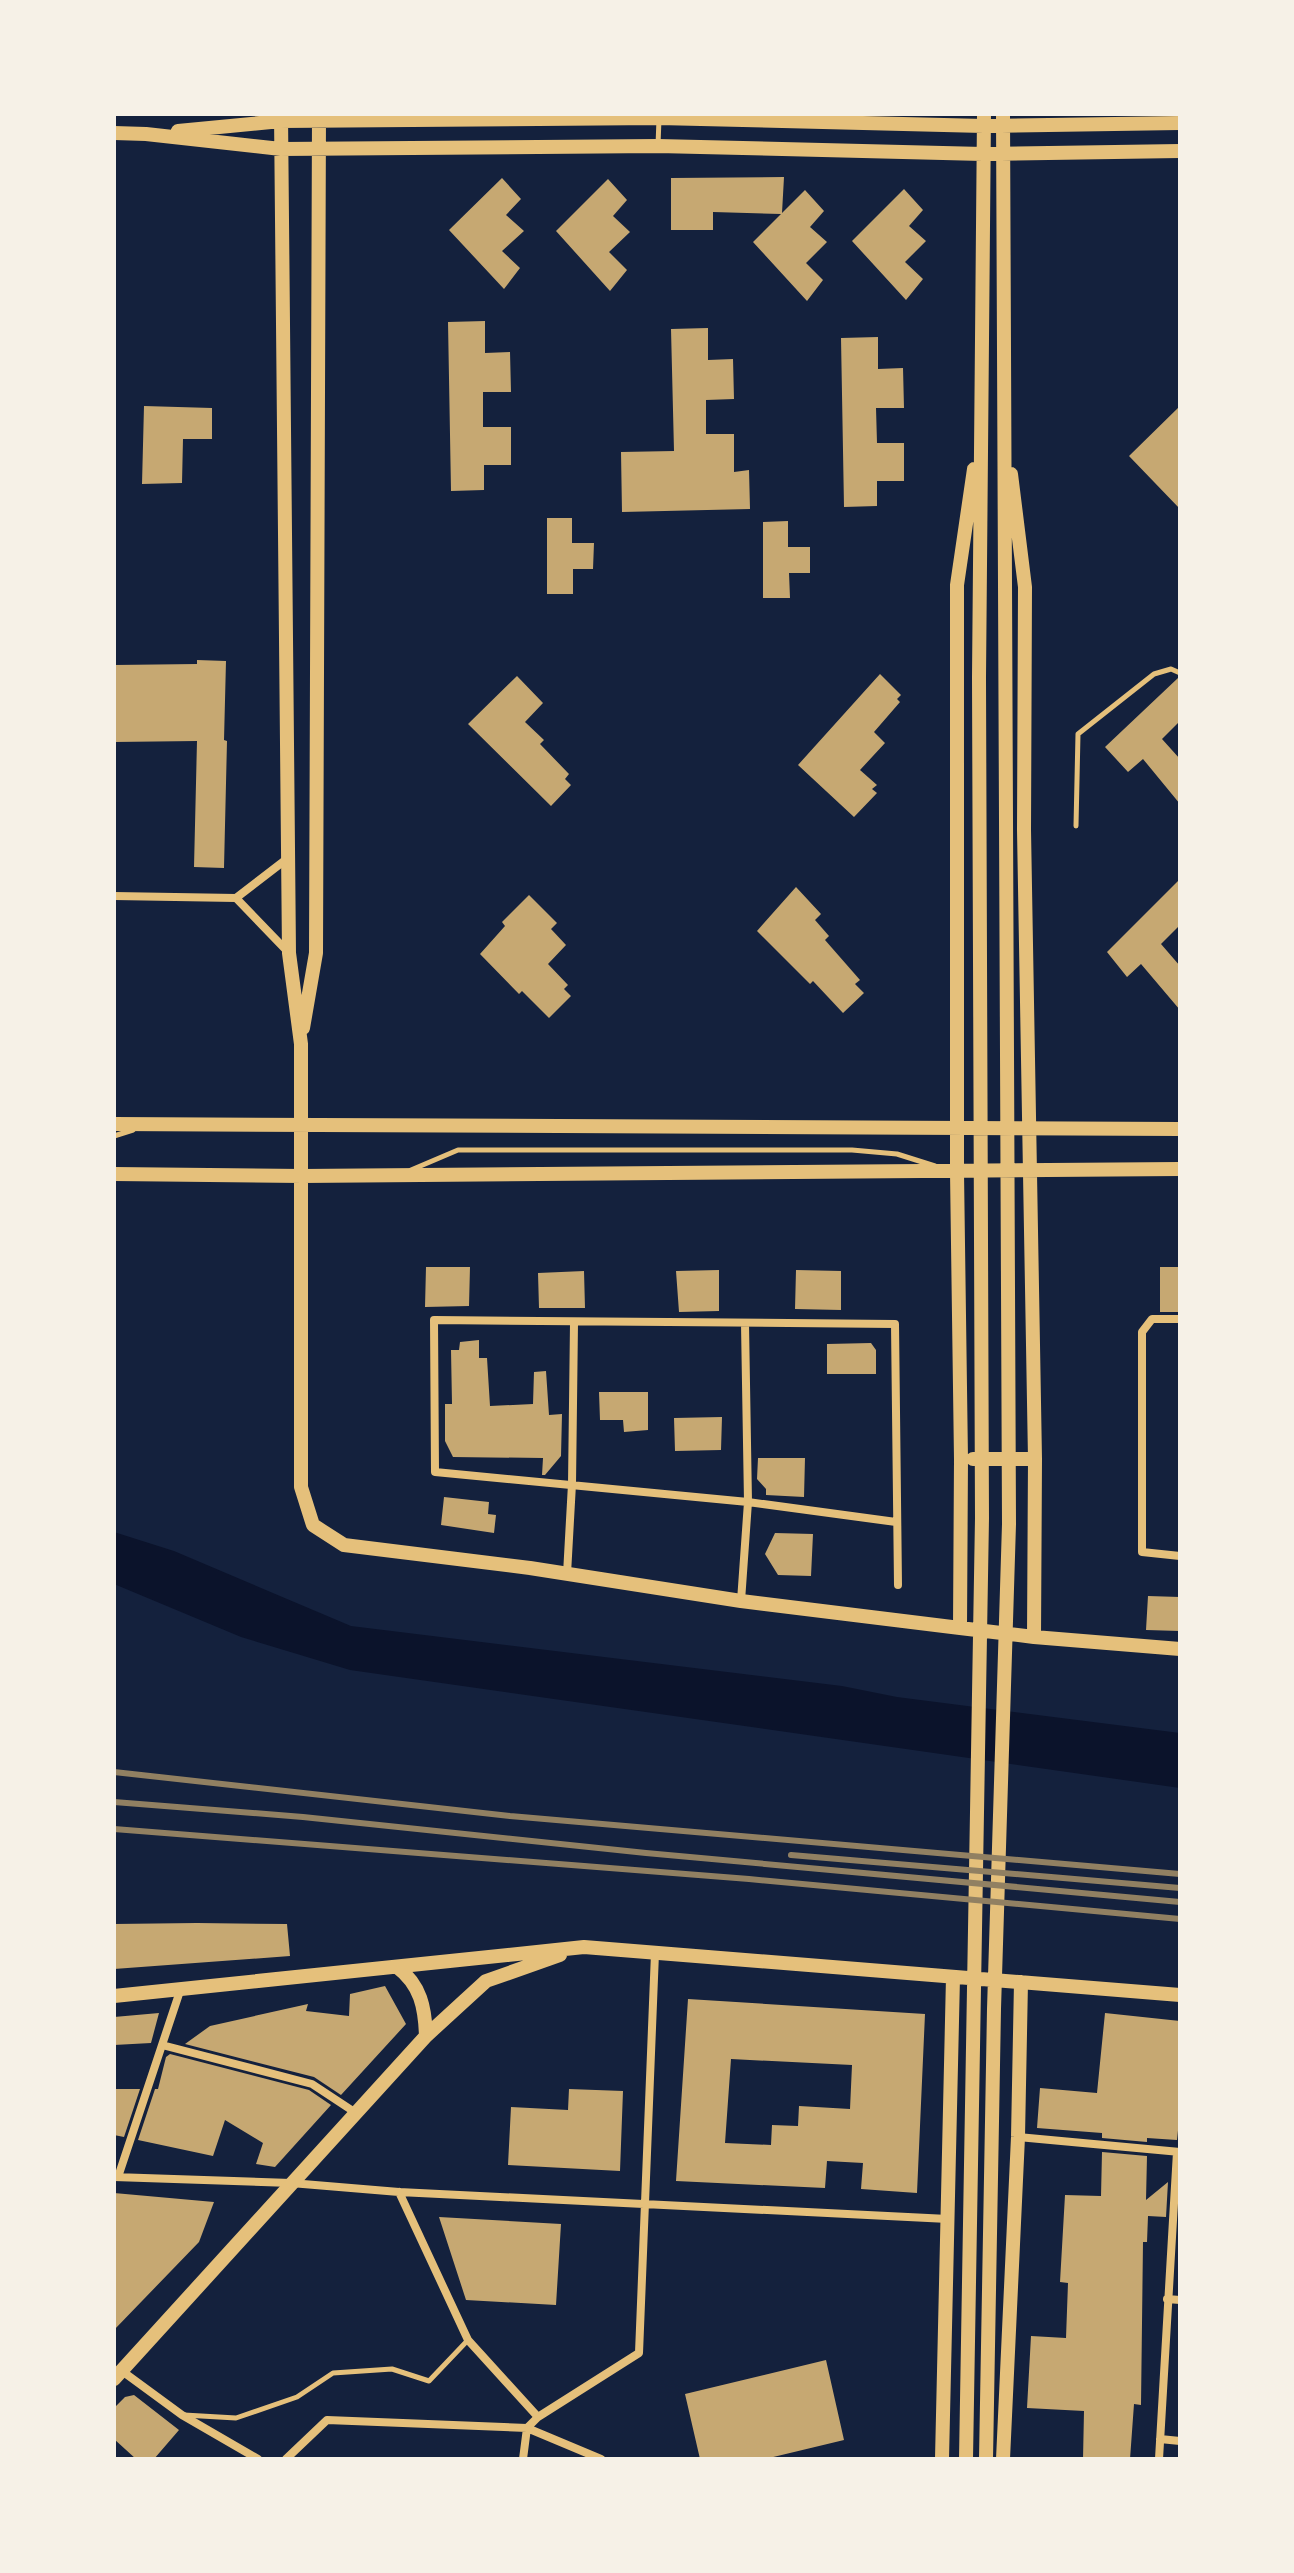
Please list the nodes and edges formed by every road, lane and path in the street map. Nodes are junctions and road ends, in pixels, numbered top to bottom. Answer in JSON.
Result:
{"nodes":[{"id":1,"x":281,"y":118,"type":"edge"},
{"id":2,"x":319,"y":118,"type":"edge"},
{"id":3,"x":659,"y":118,"type":"junction"},
{"id":4,"x":984,"y":120,"type":"edge"},
{"id":5,"x":1003,"y":120,"type":"edge"},
{"id":6,"x":1180,"y":123,"type":"edge"},
{"id":7,"x":114,"y":133,"type":"edge"},
{"id":8,"x":146,"y":134,"type":"junction"},
{"id":9,"x":658,"y":146,"type":"junction"},
{"id":10,"x":281,"y":149,"type":"junction"},
{"id":11,"x":320,"y":149,"type":"junction"},
{"id":12,"x":1180,"y":151,"type":"edge"},
{"id":13,"x":983,"y":154,"type":"junction"},
{"id":14,"x":1003,"y":154,"type":"junction"},
{"id":15,"x":982,"y":409,"type":"junction"},
{"id":16,"x":1004,"y":415,"type":"junction"},
{"id":17,"x":1180,"y":673,"type":"edge"},
{"id":18,"x":1076,"y":826,"type":"dead end"},
{"id":19,"x":288,"y":858,"type":"junction"},
{"id":20,"x":114,"y":896,"type":"edge"},
{"id":21,"x":236,"y":898,"type":"junction"},
{"id":22,"x":289,"y":953,"type":"junction"},
{"id":23,"x":301,"y":1044,"type":"junction"},
{"id":24,"x":114,"y":1124,"type":"edge"},
{"id":25,"x":149,"y":1124,"type":"junction"},
{"id":26,"x":302,"y":1127,"type":"junction"},
{"id":27,"x":957,"y":1128,"type":"junction"},
{"id":28,"x":1030,"y":1129,"type":"junction"},
{"id":29,"x":1180,"y":1129,"type":"edge"},
{"id":30,"x":114,"y":1136,"type":"edge"},
{"id":31,"x":1180,"y":1169,"type":"edge"},
{"id":32,"x":957,"y":1172,"type":"junction"},
{"id":33,"x":1031,"y":1172,"type":"junction"},
{"id":34,"x":114,"y":1174,"type":"edge"},
{"id":35,"x":400,"y":1175,"type":"junction"},
{"id":36,"x":302,"y":1176,"type":"junction"},
{"id":37,"x":1180,"y":1319,"type":"edge"},
{"id":38,"x":574,"y":1323,"type":"junction"},
{"id":39,"x":745,"y":1324,"type":"junction"},
{"id":40,"x":961,"y":1459,"type":"junction"},
{"id":41,"x":1035,"y":1459,"type":"junction"},
{"id":42,"x":572,"y":1484,"type":"junction"},
{"id":43,"x":748,"y":1502,"type":"junction"},
{"id":44,"x":896,"y":1522,"type":"junction"},
{"id":45,"x":1180,"y":1556,"type":"edge"},
{"id":46,"x":567,"y":1574,"type":"junction"},
{"id":47,"x":898,"y":1585,"type":"dead end"},
{"id":48,"x":741,"y":1601,"type":"junction"},
{"id":49,"x":960,"y":1628,"type":"junction"},
{"id":50,"x":1034,"y":1637,"type":"junction"},
{"id":51,"x":1180,"y":1649,"type":"edge"},
{"id":52,"x":584,"y":1947,"type":"junction"},
{"id":53,"x":655,"y":1953,"type":"junction"},
{"id":54,"x":397,"y":1967,"type":"junction"},
{"id":55,"x":953,"y":1977,"type":"junction"},
{"id":56,"x":1021,"y":1982,"type":"junction"},
{"id":57,"x":180,"y":1991,"type":"junction"},
{"id":58,"x":1180,"y":1995,"type":"edge"},
{"id":59,"x":114,"y":1996,"type":"edge"},
{"id":60,"x":426,"y":2036,"type":"junction"},
{"id":61,"x":162,"y":2045,"type":"junction"},
{"id":62,"x":356,"y":2113,"type":"junction"},
{"id":63,"x":1018,"y":2137,"type":"junction"},
{"id":64,"x":1178,"y":2152,"type":"edge"},
{"id":65,"x":116,"y":2177,"type":"edge"},
{"id":66,"x":291,"y":2183,"type":"junction"},
{"id":67,"x":399,"y":2192,"type":"junction"},
{"id":68,"x":645,"y":2202,"type":"junction"},
{"id":69,"x":948,"y":2219,"type":"junction"},
{"id":70,"x":1167,"y":2299,"type":"junction"},
{"id":71,"x":1180,"y":2300,"type":"edge"},
{"id":72,"x":468,"y":2340,"type":"junction"},
{"id":73,"x":118,"y":2375,"type":"edge"},
{"id":74,"x":182,"y":2415,"type":"junction"},
{"id":75,"x":538,"y":2417,"type":"junction"},
{"id":76,"x":527,"y":2428,"type":"junction"},
{"id":77,"x":1160,"y":2439,"type":"junction"},
{"id":78,"x":1180,"y":2441,"type":"edge"},
{"id":79,"x":258,"y":2459,"type":"edge"},
{"id":80,"x":286,"y":2459,"type":"edge"},
{"id":81,"x":523,"y":2459,"type":"edge"},
{"id":82,"x":601,"y":2459,"type":"edge"},
{"id":83,"x":942,"y":2459,"type":"edge"},
{"id":84,"x":966,"y":2459,"type":"edge"},
{"id":85,"x":986,"y":2459,"type":"edge"},
{"id":86,"x":1003,"y":2459,"type":"edge"},
{"id":87,"x":1159,"y":2459,"type":"edge"}],
"edges":[{"from":1,"to":2,"type":"street"},
{"from":1,"to":8,"type":"street"},
{"from":1,"to":10,"type":"street"},
{"from":2,"to":3,"type":"street"},
{"from":2,"to":11,"type":"street"},
{"from":3,"to":4,"type":"street"},
{"from":3,"to":9,"type":"lane"},
{"from":4,"to":5,"type":"street"},
{"from":4,"to":13,"type":"street"},
{"from":5,"to":6,"type":"street"},
{"from":5,"to":14,"type":"street"},
{"from":7,"to":8,"type":"street"},
{"from":8,"to":10,"type":"street"},
{"from":9,"to":11,"type":"street"},
{"from":9,"to":13,"type":"street"},
{"from":10,"to":11,"type":"street"},
{"from":10,"to":19,"type":"street"},
{"from":11,"to":23,"type":"street"},
{"from":12,"to":14,"type":"street"},
{"from":13,"to":14,"type":"street"},
{"from":13,"to":15,"type":"street"},
{"from":14,"to":16,"type":"street"},
{"from":15,"to":27,"type":"street"},
{"from":15,"to":84,"type":"street"},
{"from":16,"to":28,"type":"street"},
{"from":16,"to":85,"type":"street"},
{"from":17,"to":18,"type":"lane"},
{"from":19,"to":21,"type":"street"},
{"from":19,"to":22,"type":"street"},
{"from":20,"to":21,"type":"street"},
{"from":21,"to":22,"type":"street"},
{"from":22,"to":23,"type":"street"},
{"from":23,"to":26,"type":"street"},
{"from":24,"to":25,"type":"street"},
{"from":25,"to":26,"type":"street"},
{"from":25,"to":30,"type":"lane"},
{"from":26,"to":27,"type":"street"},
{"from":26,"to":36,"type":"street"},
{"from":27,"to":28,"type":"street"},
{"from":27,"to":32,"type":"street"},
{"from":28,"to":29,"type":"street"},
{"from":28,"to":33,"type":"street"},
{"from":31,"to":33,"type":"street"},
{"from":32,"to":33,"type":"street"},
{"from":32,"to":35,"type":"street"},
{"from":32,"to":35,"type":"lane"},
{"from":32,"to":40,"type":"street"},
{"from":33,"to":41,"type":"street"},
{"from":34,"to":36,"type":"street"},
{"from":35,"to":36,"type":"street"},
{"from":36,"to":46,"type":"street"},
{"from":37,"to":45,"type":"street"},
{"from":38,"to":39,"type":"street"},
{"from":38,"to":42,"type":"street"},
{"from":38,"to":42,"type":"street"},
{"from":39,"to":43,"type":"street"},
{"from":39,"to":44,"type":"street"},
{"from":40,"to":41,"type":"street"},
{"from":40,"to":49,"type":"street"},
{"from":41,"to":50,"type":"street"},
{"from":42,"to":43,"type":"street"},
{"from":42,"to":46,"type":"street"},
{"from":43,"to":44,"type":"street"},
{"from":43,"to":48,"type":"street"},
{"from":44,"to":47,"type":"street"},
{"from":46,"to":48,"type":"street"},
{"from":48,"to":49,"type":"street"},
{"from":49,"to":50,"type":"street"},
{"from":50,"to":51,"type":"street"},
{"from":52,"to":53,"type":"street"},
{"from":52,"to":54,"type":"street"},
{"from":52,"to":60,"type":"street"},
{"from":53,"to":55,"type":"street"},
{"from":53,"to":68,"type":"street"},
{"from":54,"to":57,"type":"street"},
{"from":54,"to":60,"type":"street"},
{"from":55,"to":56,"type":"street"},
{"from":55,"to":69,"type":"street"},
{"from":56,"to":58,"type":"street"},
{"from":56,"to":63,"type":"street"},
{"from":57,"to":59,"type":"street"},
{"from":57,"to":61,"type":"street"},
{"from":60,"to":62,"type":"street"},
{"from":61,"to":62,"type":"street"},
{"from":61,"to":65,"type":"street"},
{"from":62,"to":66,"type":"street"},
{"from":63,"to":64,"type":"street"},
{"from":63,"to":86,"type":"street"},
{"from":64,"to":70,"type":"street"},
{"from":65,"to":66,"type":"street"},
{"from":66,"to":67,"type":"street"},
{"from":66,"to":73,"type":"street"},
{"from":67,"to":68,"type":"street"},
{"from":67,"to":72,"type":"street"},
{"from":68,"to":69,"type":"street"},
{"from":68,"to":75,"type":"street"},
{"from":69,"to":83,"type":"street"},
{"from":70,"to":71,"type":"street"},
{"from":70,"to":77,"type":"street"},
{"from":72,"to":74,"type":"lane"},
{"from":72,"to":75,"type":"street"},
{"from":73,"to":74,"type":"street"},
{"from":74,"to":79,"type":"street"},
{"from":75,"to":76,"type":"street"},
{"from":76,"to":80,"type":"street"},
{"from":76,"to":81,"type":"street"},
{"from":76,"to":82,"type":"street"},
{"from":77,"to":78,"type":"street"},
{"from":77,"to":87,"type":"street"}]}
